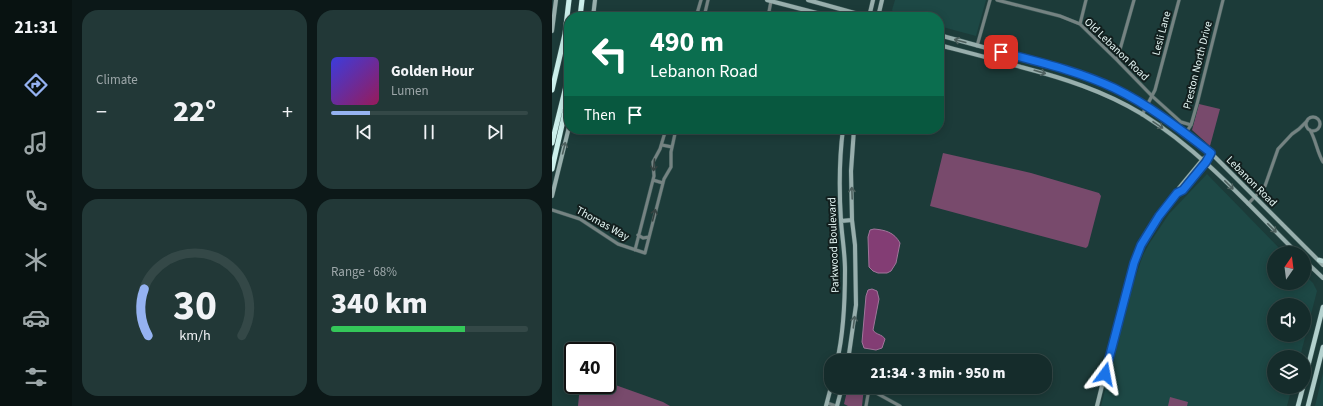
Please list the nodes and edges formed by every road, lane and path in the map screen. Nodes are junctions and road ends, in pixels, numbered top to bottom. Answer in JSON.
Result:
{"nodes":[{"id":1,"x":556,"y":0,"type":"edge"},
{"id":2,"x":569,"y":0,"type":"edge"},
{"id":3,"x":582,"y":0,"type":"edge"},
{"id":4,"x":594,"y":0,"type":"edge"},
{"id":5,"x":701,"y":0,"type":"edge"},
{"id":6,"x":708,"y":0,"type":"edge"},
{"id":7,"x":770,"y":0,"type":"edge"},
{"id":8,"x":808,"y":0,"type":"edge"},
{"id":9,"x":873,"y":0,"type":"edge"},
{"id":10,"x":882,"y":0,"type":"edge"},
{"id":11,"x":990,"y":0,"type":"edge"},
{"id":12,"x":997,"y":0,"type":"edge"},
{"id":13,"x":1086,"y":0,"type":"edge"},
{"id":14,"x":1134,"y":0,"type":"edge"},
{"id":15,"x":1179,"y":0,"type":"edge"},
{"id":16,"x":1223,"y":0,"type":"edge"},
{"id":17,"x":1012,"y":2,"type":"edge"},
{"id":18,"x":567,"y":12,"type":"edge"},
{"id":19,"x":581,"y":12,"type":"edge"},
{"id":20,"x":593,"y":12,"type":"edge"},
{"id":21,"x":697,"y":12,"type":"edge"},
{"id":22,"x":705,"y":12,"type":"edge"},
{"id":23,"x":769,"y":12,"type":"edge"},
{"id":24,"x":814,"y":12,"type":"edge"},
{"id":25,"x":851,"y":12,"type":"edge"},
{"id":26,"x":870,"y":12,"type":"edge"},
{"id":27,"x":879,"y":12,"type":"edge"},
{"id":28,"x":1080,"y":24,"type":"junction"},
{"id":29,"x":552,"y":31,"type":"edge"},
{"id":30,"x":564,"y":34,"type":"edge"},
{"id":31,"x":944,"y":36,"type":"edge"},
{"id":32,"x":944,"y":46,"type":"edge"},
{"id":33,"x":977,"y":46,"type":"junction"},
{"id":34,"x":975,"y":54,"type":"junction"},
{"id":35,"x":1118,"y":60,"type":"junction"},
{"id":36,"x":556,"y":75,"type":"junction"},
{"id":37,"x":552,"y":81,"type":"edge"},
{"id":38,"x":552,"y":90,"type":"edge"},
{"id":39,"x":564,"y":94,"type":"edge"},
{"id":40,"x":1152,"y":96,"type":"junction"},
{"id":41,"x":1147,"y":106,"type":"junction"},
{"id":42,"x":1142,"y":115,"type":"junction"},
{"id":43,"x":564,"y":116,"type":"edge"},
{"id":44,"x":1307,"y":121,"type":"junction"},
{"id":45,"x":1191,"y":125,"type":"junction"},
{"id":46,"x":1299,"y":129,"type":"junction"},
{"id":47,"x":1309,"y":129,"type":"junction"},
{"id":48,"x":1317,"y":129,"type":"junction"},
{"id":49,"x":567,"y":134,"type":"edge"},
{"id":50,"x":665,"y":134,"type":"edge"},
{"id":51,"x":675,"y":134,"type":"edge"},
{"id":52,"x":842,"y":134,"type":"edge"},
{"id":53,"x":854,"y":134,"type":"edge"},
{"id":54,"x":1186,"y":134,"type":"junction"},
{"id":55,"x":1314,"y":138,"type":"junction"},
{"id":56,"x":552,"y":143,"type":"edge"},
{"id":57,"x":662,"y":145,"type":"junction"},
{"id":58,"x":672,"y":147,"type":"junction"},
{"id":59,"x":1211,"y":153,"type":"junction"},
{"id":60,"x":1204,"y":161,"type":"junction"},
{"id":61,"x":1323,"y":162,"type":"edge"},
{"id":62,"x":552,"y":169,"type":"edge"},
{"id":63,"x":653,"y":180,"type":"junction"},
{"id":64,"x":663,"y":183,"type":"junction"},
{"id":65,"x":552,"y":196,"type":"edge"},
{"id":66,"x":1256,"y":196,"type":"junction"},
{"id":67,"x":1248,"y":204,"type":"junction"},
{"id":68,"x":552,"y":210,"type":"edge"},
{"id":69,"x":852,"y":220,"type":"junction"},
{"id":70,"x":841,"y":221,"type":"junction"},
{"id":71,"x":638,"y":235,"type":"junction"},
{"id":72,"x":649,"y":237,"type":"junction"},
{"id":73,"x":1290,"y":246,"type":"edge"},
{"id":74,"x":635,"y":250,"type":"junction"},
{"id":75,"x":1321,"y":260,"type":"edge"},
{"id":76,"x":1323,"y":265,"type":"edge"},
{"id":77,"x":1311,"y":267,"type":"edge"},
{"id":78,"x":1323,"y":278,"type":"edge"},
{"id":79,"x":845,"y":282,"type":"junction"},
{"id":80,"x":855,"y":282,"type":"junction"},
{"id":81,"x":1323,"y":307,"type":"edge"},
{"id":82,"x":1323,"y":347,"type":"edge"},
{"id":83,"x":840,"y":349,"type":"junction"},
{"id":84,"x":850,"y":351,"type":"junction"},
{"id":85,"x":839,"y":354,"type":"edge"},
{"id":86,"x":849,"y":354,"type":"edge"},
{"id":87,"x":1311,"y":355,"type":"edge"},
{"id":88,"x":1311,"y":377,"type":"edge"},
{"id":89,"x":1315,"y":378,"type":"junction"},
{"id":90,"x":829,"y":394,"type":"edge"},
{"id":91,"x":840,"y":394,"type":"edge"},
{"id":92,"x":1301,"y":394,"type":"edge"},
{"id":93,"x":826,"y":405,"type":"edge"},
{"id":94,"x":837,"y":406,"type":"edge"},
{"id":95,"x":866,"y":406,"type":"edge"},
{"id":96,"x":900,"y":406,"type":"edge"},
{"id":97,"x":1097,"y":406,"type":"edge"},
{"id":98,"x":1298,"y":406,"type":"edge"},
{"id":99,"x":1308,"y":406,"type":"edge"}],
"edges":[{"from":1,"to":29,"type":"main road"},
{"from":2,"to":18,"type":"highway"},
{"from":3,"to":19,"type":"highway"},
{"from":4,"to":20,"type":"main road"},
{"from":5,"to":21,"type":"street"},
{"from":6,"to":22,"type":"street"},
{"from":7,"to":23,"type":"street"},
{"from":7,"to":24,"type":"main road"},
{"from":8,"to":25,"type":"main road"},
{"from":9,"to":26,"type":"main road"},
{"from":10,"to":27,"type":"main road"},
{"from":11,"to":33,"type":"street"},
{"from":12,"to":17,"type":"street","name":"Old Lebanon Road"},
{"from":13,"to":28,"type":"street"},
{"from":14,"to":35,"type":"street"},
{"from":15,"to":40,"type":"street","name":"Lesli Lane"},
{"from":16,"to":45,"type":"street","name":"Preston North Drive"},
{"from":17,"to":28,"type":"street","name":"Old Lebanon Road"},
{"from":28,"to":35,"type":"street","name":"Old Lebanon Road"},
{"from":30,"to":36,"type":"highway"},
{"from":33,"to":31,"type":"main road","name":"Lebanon Road","one_way":true},
{"from":32,"to":34,"type":"main road","name":"Lebanon Road"},
{"from":33,"to":34,"type":"main road"},
{"from":33,"to":41,"type":"main road","name":"Lebanon Road"},
{"from":34,"to":42,"type":"main road","name":"Lebanon Road","one_way":true},
{"from":35,"to":40,"type":"street","name":"Old Lebanon Road"},
{"from":36,"to":37,"type":"highway"},
{"from":36,"to":38,"type":"highway"},
{"from":39,"to":56,"type":"highway"},
{"from":40,"to":41,"type":"street","name":"Lesli Lane"},
{"from":40,"to":45,"type":"street","name":"Old Lebanon Road"},
{"from":41,"to":42,"type":"street","name":"Lesli Lane"},
{"from":41,"to":54,"type":"main road","name":"Lebanon Road"},
{"from":42,"to":60,"type":"main road","name":"Lebanon Road","one_way":true},
{"from":43,"to":62,"type":"highway"},
{"from":44,"to":46,"type":"street"},
{"from":44,"to":47,"type":"street"},
{"from":44,"to":48,"type":"street"},
{"from":45,"to":54,"type":"street","name":"Preston North Drive"},
{"from":46,"to":47,"type":"street"},
{"from":46,"to":66,"type":"street"},
{"from":47,"to":48,"type":"street"},
{"from":47,"to":55,"type":"street"},
{"from":48,"to":55,"type":"street"},
{"from":65,"to":49,"type":"main road","one_way":true},
{"from":50,"to":57,"type":"street"},
{"from":51,"to":58,"type":"street"},
{"from":52,"to":70,"type":"main road","name":"Parkwood Boulevard"},
{"from":69,"to":53,"type":"main road","name":"Parkwood Boulevard","one_way":true},
{"from":54,"to":59,"type":"main road","name":"Lebanon Road"},
{"from":55,"to":61,"type":"street"},
{"from":57,"to":58,"type":"street"},
{"from":57,"to":63,"type":"street","one_way":true},
{"from":58,"to":64,"type":"street"},
{"from":59,"to":60,"type":"main road"},
{"from":59,"to":66,"type":"main road","name":"Lebanon Road"},
{"from":60,"to":67,"type":"main road","name":"Lebanon Road","one_way":true},
{"from":60,"to":97,"type":"main road"},
{"from":63,"to":64,"type":"street"},
{"from":63,"to":71,"type":"street"},
{"from":72,"to":64,"type":"street","one_way":true},
{"from":66,"to":67,"type":"street"},
{"from":66,"to":75,"type":"main road","name":"Lebanon Road"},
{"from":67,"to":73,"type":"main road","name":"Lebanon Road","one_way":true},
{"from":68,"to":74,"type":"street","name":"Thomas Way"},
{"from":69,"to":70,"type":"main road"},
{"from":69,"to":80,"type":"main road","name":"Parkwood Boulevard"},
{"from":70,"to":79,"type":"main road","name":"Parkwood Boulevard"},
{"from":71,"to":72,"type":"street"},
{"from":71,"to":74,"type":"street"},
{"from":72,"to":74,"type":"street","name":"Thomas Way"},
{"from":75,"to":76,"type":"main road","name":"Lebanon Road"},
{"from":77,"to":78,"type":"main road"},
{"from":79,"to":80,"type":"main road"},
{"from":79,"to":83,"type":"main road","name":"Parkwood Boulevard"},
{"from":84,"to":80,"type":"main road","name":"Parkwood Boulevard","one_way":true},
{"from":81,"to":87,"type":"main road"},
{"from":82,"to":89,"type":"main road"},
{"from":83,"to":84,"type":"main road"},
{"from":83,"to":85,"type":"main road","name":"Parkwood Boulevard"},
{"from":84,"to":86,"type":"main road","name":"Parkwood Boulevard"},
{"from":88,"to":89,"type":"main road"},
{"from":89,"to":99,"type":"main road"},
{"from":90,"to":93,"type":"main road"},
{"from":91,"to":94,"type":"main road"},
{"from":92,"to":98,"type":"main road"},
{"from":93,"to":94,"type":"street"},
{"from":95,"to":96,"type":"street"}]}
